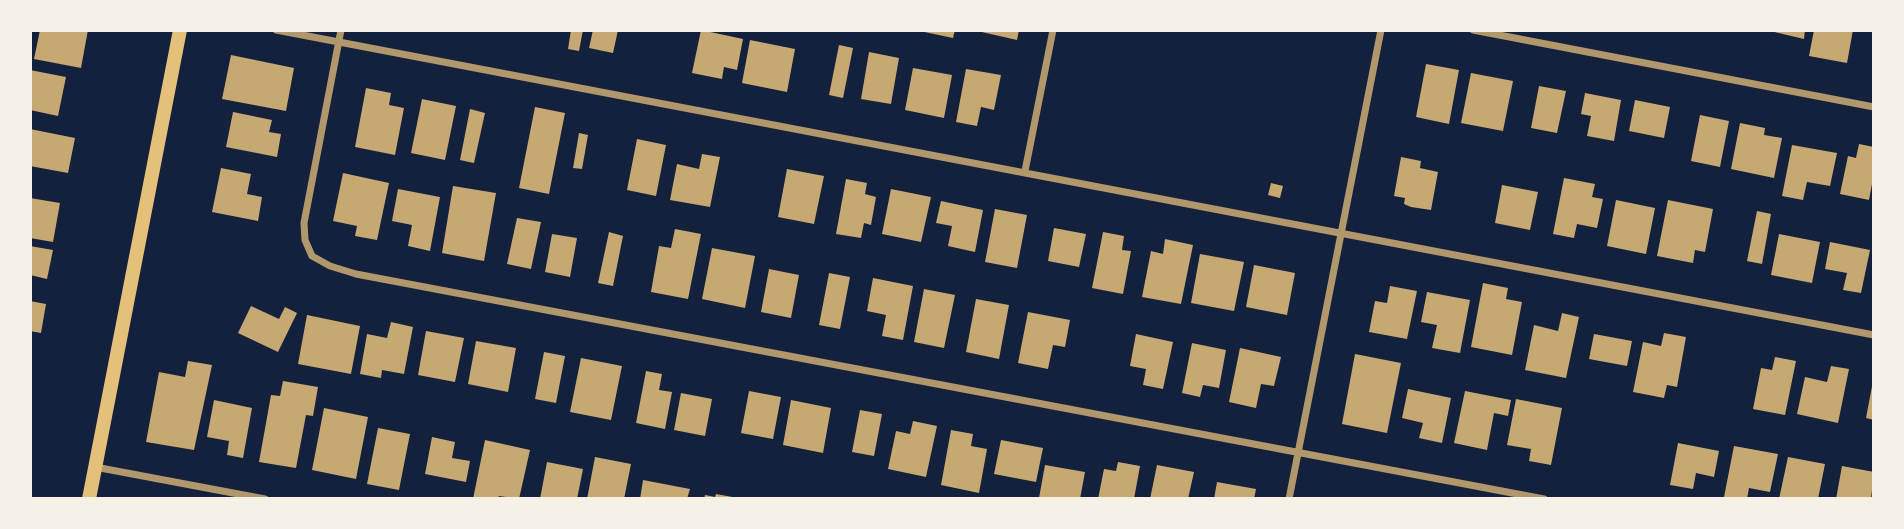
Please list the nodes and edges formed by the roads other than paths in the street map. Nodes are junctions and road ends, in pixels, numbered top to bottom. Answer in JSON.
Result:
{"nodes":[{"id":1,"x":180,"y":30,"type":"edge"},
{"id":2,"x":276,"y":30,"type":"edge"},
{"id":3,"x":341,"y":30,"type":"edge"},
{"id":4,"x":1053,"y":30,"type":"edge"},
{"id":5,"x":1381,"y":30,"type":"edge"},
{"id":6,"x":1473,"y":30,"type":"edge"},
{"id":7,"x":339,"y":41,"type":"junction"},
{"id":8,"x":1874,"y":107,"type":"edge"},
{"id":9,"x":1025,"y":171,"type":"junction"},
{"id":10,"x":1341,"y":233,"type":"junction"},
{"id":11,"x":1874,"y":335,"type":"edge"},
{"id":12,"x":1298,"y":452,"type":"junction"},
{"id":13,"x":95,"y":467,"type":"junction"},
{"id":14,"x":248,"y":498,"type":"edge"},
{"id":15,"x":89,"y":499,"type":"edge"},
{"id":16,"x":265,"y":499,"type":"edge"},
{"id":17,"x":1289,"y":499,"type":"edge"},
{"id":18,"x":1544,"y":499,"type":"edge"}],
"edges":[{"from":1,"to":13,"type":"main road"},
{"from":2,"to":7,"type":"street"},
{"from":3,"to":7,"type":"street"},
{"from":4,"to":9,"type":"street"},
{"from":5,"to":10,"type":"street"},
{"from":6,"to":8,"type":"street"},
{"from":7,"to":9,"type":"street"},
{"from":7,"to":12,"type":"street"},
{"from":9,"to":10,"type":"street"},
{"from":10,"to":11,"type":"street"},
{"from":10,"to":12,"type":"street"},
{"from":12,"to":17,"type":"street"},
{"from":12,"to":18,"type":"street"},
{"from":13,"to":14,"type":"street"},
{"from":13,"to":15,"type":"main road"},
{"from":14,"to":16,"type":"street"}]}
